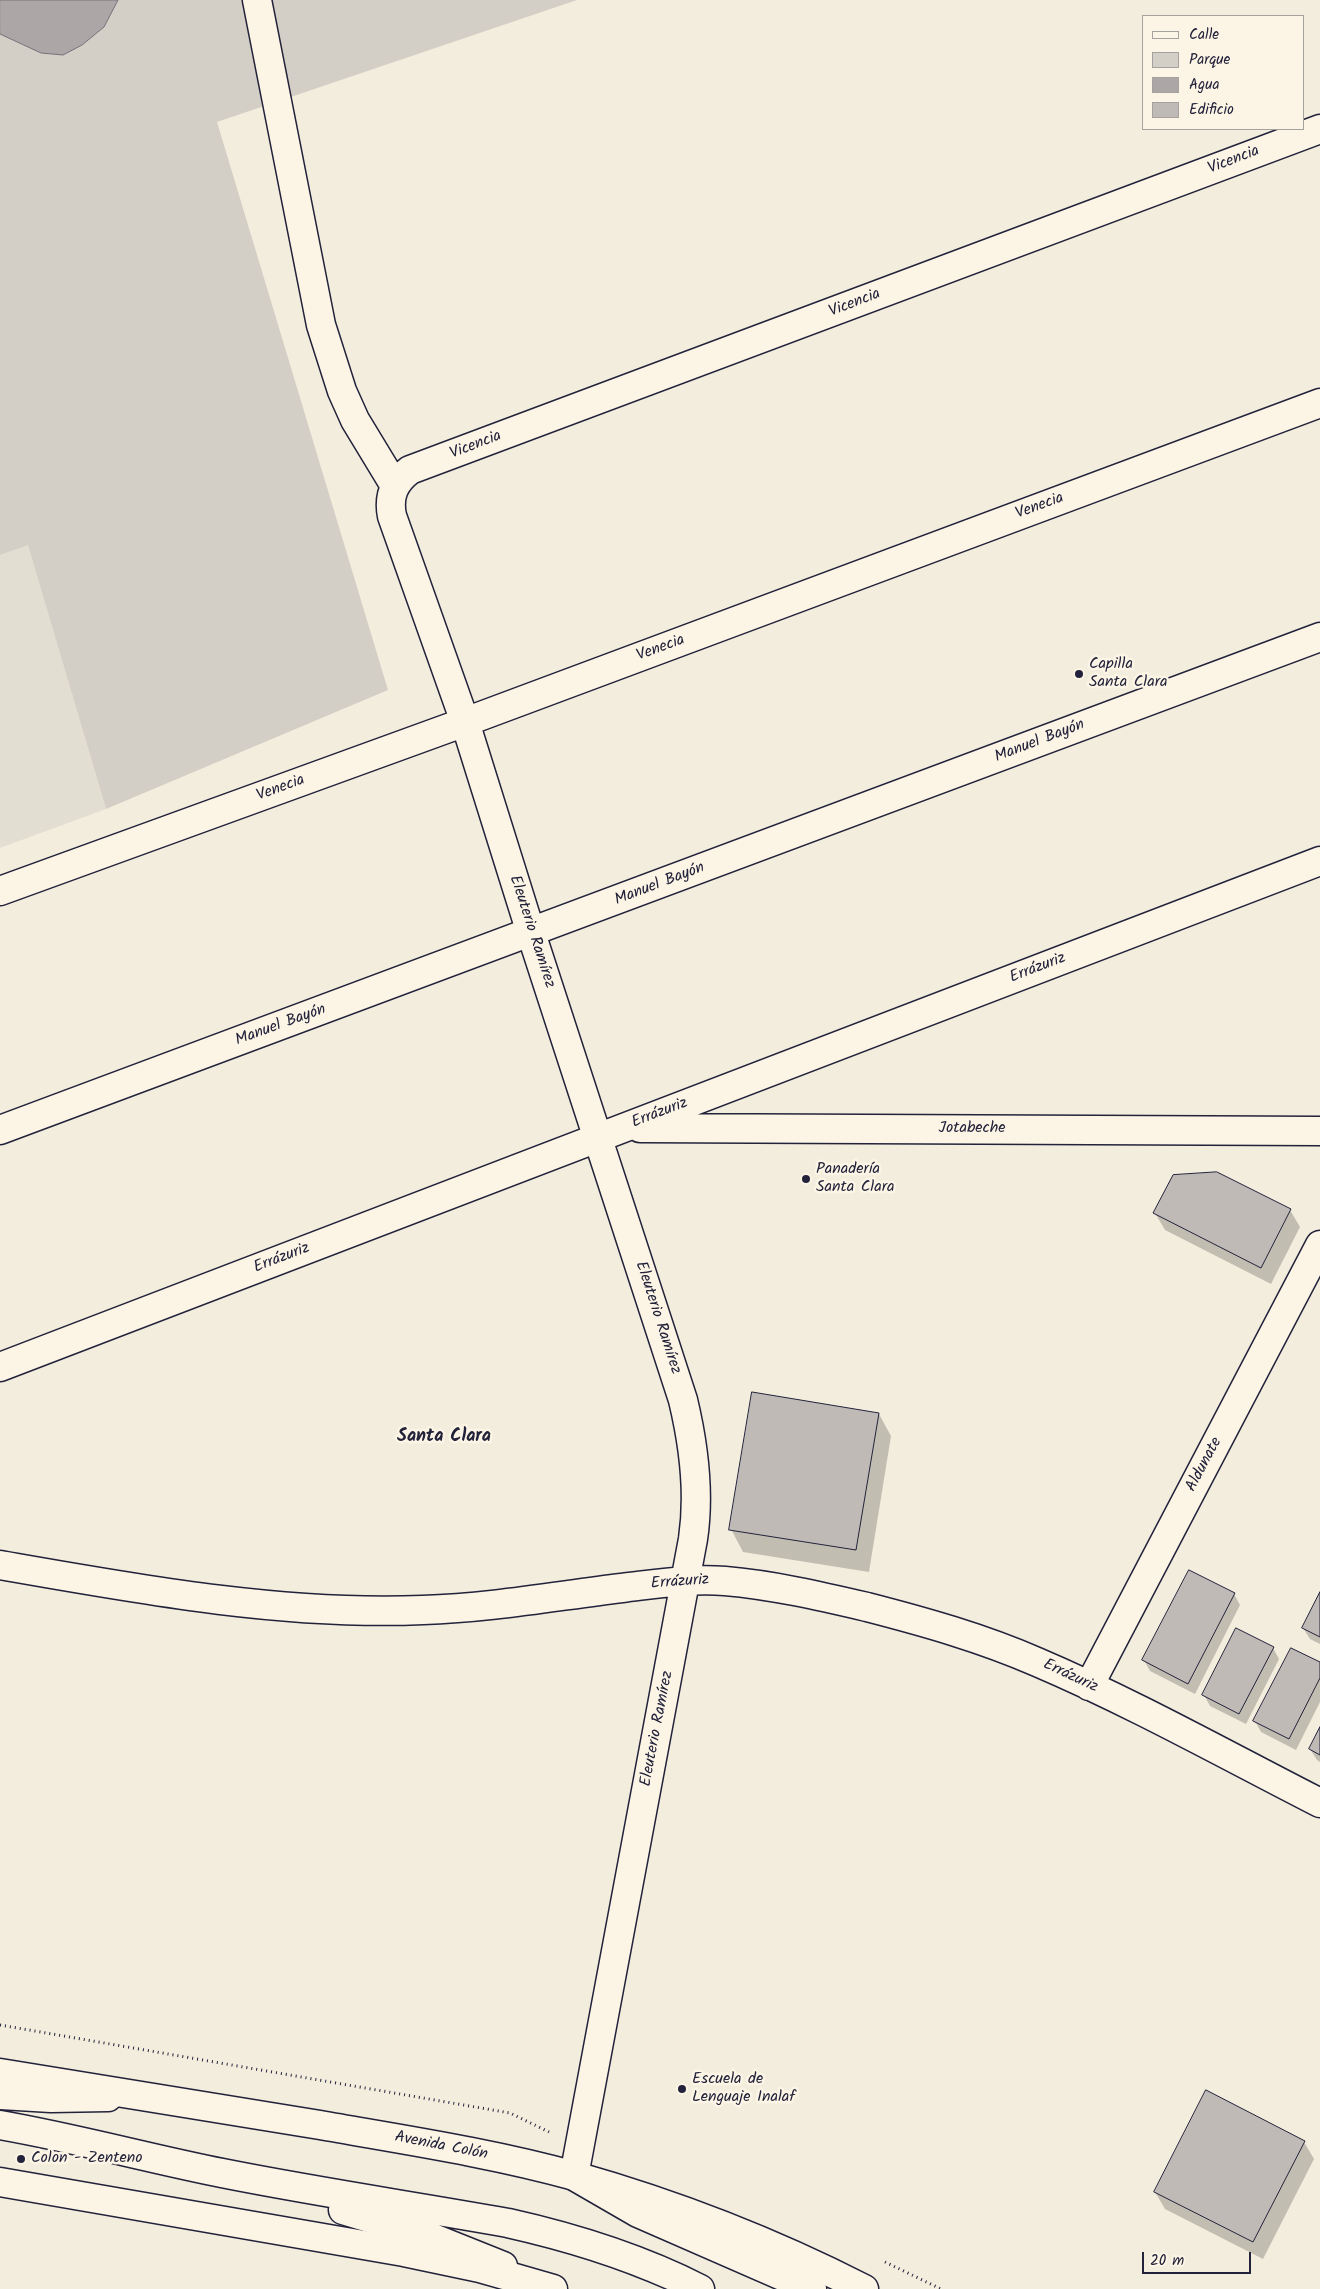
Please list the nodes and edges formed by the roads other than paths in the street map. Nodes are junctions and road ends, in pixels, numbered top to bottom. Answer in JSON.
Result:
{"nodes":[{"id":1,"x":257,"y":0,"type":"edge"},
{"id":2,"x":1320,"y":129,"type":"edge"},
{"id":3,"x":1320,"y":403,"type":"edge"},
{"id":4,"x":395,"y":486,"type":"junction"},
{"id":5,"x":1320,"y":637,"type":"edge"},
{"id":6,"x":465,"y":722,"type":"junction"},
{"id":7,"x":1320,"y":861,"type":"edge"},
{"id":8,"x":0,"y":891,"type":"edge"},
{"id":9,"x":531,"y":933,"type":"junction"},
{"id":10,"x":624,"y":1128,"type":"junction"},
{"id":11,"x":0,"y":1130,"type":"edge"},
{"id":12,"x":1320,"y":1131,"type":"edge"},
{"id":13,"x":598,"y":1138,"type":"junction"},
{"id":14,"x":1320,"y":1245,"type":"edge"},
{"id":15,"x":0,"y":1367,"type":"edge"},
{"id":16,"x":0,"y":1565,"type":"edge"},
{"id":17,"x":685,"y":1581,"type":"junction"},
{"id":18,"x":1090,"y":1686,"type":"junction"},
{"id":19,"x":1320,"y":1803,"type":"edge"},
{"id":20,"x":0,"y":2072,"type":"edge"},
{"id":21,"x":0,"y":2095,"type":"edge"},
{"id":22,"x":137,"y":2095,"type":"junction"},
{"id":23,"x":0,"y":2125,"type":"edge"},
{"id":24,"x":224,"y":2174,"type":"junction"},
{"id":25,"x":574,"y":2176,"type":"junction"},
{"id":26,"x":0,"y":2182,"type":"edge"},
{"id":27,"x":553,"y":2289,"type":"edge"},
{"id":28,"x":700,"y":2289,"type":"edge"},
{"id":29,"x":812,"y":2289,"type":"edge"},
{"id":30,"x":864,"y":2289,"type":"edge"}],
"edges":[{"from":1,"to":4,"type":"street"},
{"from":2,"to":4,"type":"street","name":"Vicencia"},
{"from":3,"to":6,"type":"street","name":"Venecia"},
{"from":4,"to":6,"type":"street","name":"Eleuterio Ramírez"},
{"from":5,"to":9,"type":"street","name":"Manuel Bayón"},
{"from":6,"to":8,"type":"street","name":"Venecia"},
{"from":6,"to":9,"type":"street","name":"Eleuterio Ramírez"},
{"from":7,"to":10,"type":"street","name":"Errázuriz"},
{"from":9,"to":11,"type":"street","name":"Manuel Bayón"},
{"from":9,"to":13,"type":"street","name":"Eleuterio Ramírez"},
{"from":10,"to":12,"type":"street","name":"Jotabeche"},
{"from":10,"to":13,"type":"street","name":"Errázuriz"},
{"from":13,"to":15,"type":"street","name":"Errázuriz"},
{"from":13,"to":17,"type":"street","name":"Eleuterio Ramírez"},
{"from":14,"to":18,"type":"street","name":"Aldunate"},
{"from":16,"to":17,"type":"street","name":"Errázuriz"},
{"from":17,"to":18,"type":"street","name":"Errázuriz"},
{"from":17,"to":25,"type":"street","name":"Eleuterio Ramírez"},
{"from":18,"to":19,"type":"street","name":"Errázuriz"},
{"from":20,"to":22,"type":"street","name":"Avenida Colón"},
{"from":21,"to":22,"type":"street"},
{"from":22,"to":25,"type":"street","name":"Avenida Colón"},
{"from":23,"to":24,"type":"street"},
{"from":24,"to":27,"type":"street"},
{"from":24,"to":28,"type":"street"},
{"from":25,"to":29,"type":"street"},
{"from":25,"to":30,"type":"street","name":"Avenida Colón"},
{"from":26,"to":27,"type":"street"}]}
